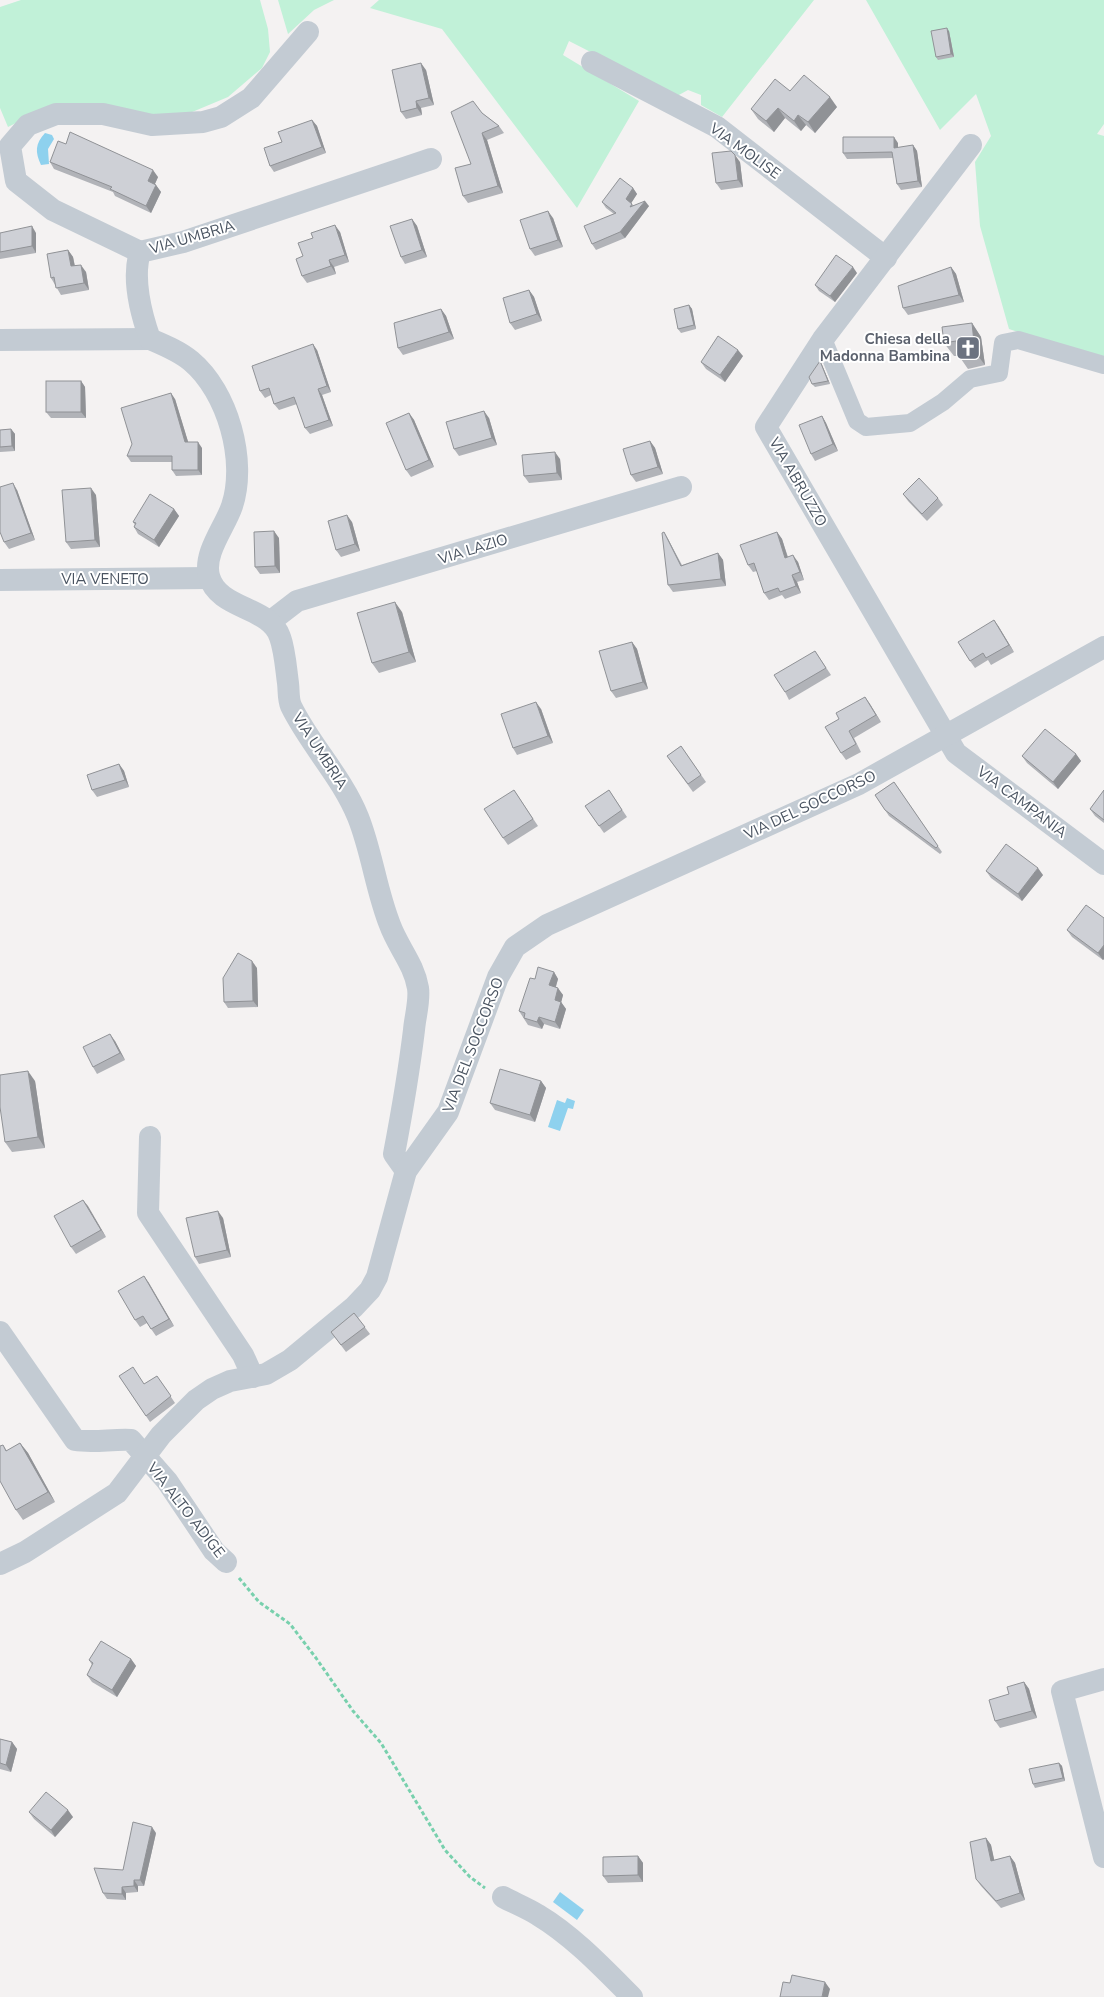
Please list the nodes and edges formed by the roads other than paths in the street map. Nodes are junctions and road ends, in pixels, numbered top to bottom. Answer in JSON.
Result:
{"nodes":[{"id":1,"x":308,"y":32,"type":"dead end"},
{"id":2,"x":592,"y":62,"type":"dead end"},
{"id":3,"x":971,"y":145,"type":"dead end"},
{"id":4,"x":431,"y":159,"type":"dead end"},
{"id":5,"x":140,"y":252,"type":"junction"},
{"id":6,"x":886,"y":258,"type":"junction"},
{"id":7,"x":150,"y":339,"type":"junction"},
{"id":8,"x":824,"y":339,"type":"junction"},
{"id":9,"x":0,"y":340,"type":"edge"},
{"id":10,"x":1104,"y":365,"type":"edge"},
{"id":11,"x":681,"y":487,"type":"dead end"},
{"id":12,"x":209,"y":578,"type":"junction"},
{"id":13,"x":0,"y":580,"type":"edge"},
{"id":14,"x":270,"y":621,"type":"junction"},
{"id":15,"x":1104,"y":646,"type":"edge"},
{"id":16,"x":946,"y":734,"type":"junction"},
{"id":17,"x":1104,"y":864,"type":"edge"},
{"id":18,"x":150,"y":1137,"type":"dead end"},
{"id":19,"x":406,"y":1170,"type":"junction"},
{"id":20,"x":0,"y":1332,"type":"edge"},
{"id":21,"x":253,"y":1377,"type":"junction"},
{"id":22,"x":145,"y":1458,"type":"junction"},
{"id":23,"x":226,"y":1562,"type":"road end"},
{"id":24,"x":0,"y":1564,"type":"edge"},
{"id":25,"x":1104,"y":1679,"type":"edge"},
{"id":26,"x":1104,"y":1857,"type":"edge"},
{"id":27,"x":503,"y":1897,"type":"road end"},
{"id":28,"x":632,"y":1997,"type":"edge"}],
"edges":[{"from":1,"to":5,"type":"street"},
{"from":2,"to":6,"type":"street","name":"VIA MOLISE"},
{"from":3,"to":6,"type":"street","name":"VIA ABRUZZO"},
{"from":4,"to":5,"type":"street","name":"VIA UMBRIA"},
{"from":5,"to":7,"type":"street","name":"VIA UMBRIA"},
{"from":6,"to":8,"type":"street","name":"VIA ABRUZZO"},
{"from":7,"to":9,"type":"street"},
{"from":7,"to":12,"type":"street"},
{"from":8,"to":10,"type":"street"},
{"from":8,"to":16,"type":"street","name":"VIA ABRUZZO"},
{"from":11,"to":14,"type":"street","name":"VIA LAZIO"},
{"from":12,"to":13,"type":"street","name":"VIA VENETO"},
{"from":12,"to":14,"type":"street"},
{"from":14,"to":19,"type":"street","name":"VIA UMBRIA"},
{"from":15,"to":16,"type":"street","name":"VIA DEL SOCCORSO"},
{"from":16,"to":17,"type":"street","name":"VIA CAMPANIA"},
{"from":16,"to":19,"type":"street","name":"VIA DEL SOCCORSO"},
{"from":18,"to":21,"type":"street"},
{"from":19,"to":21,"type":"street","name":"VIA DEL SOCCORSO"},
{"from":20,"to":22,"type":"street","name":"VIA ALTO ADIGE"},
{"from":21,"to":22,"type":"street","name":"VIA DEL SOCCORSO"},
{"from":22,"to":23,"type":"street","name":"VIA ALTO ADIGE"},
{"from":22,"to":24,"type":"street","name":"VIA DEL SOCCORSO"},
{"from":25,"to":26,"type":"street"},
{"from":27,"to":28,"type":"street"}]}
